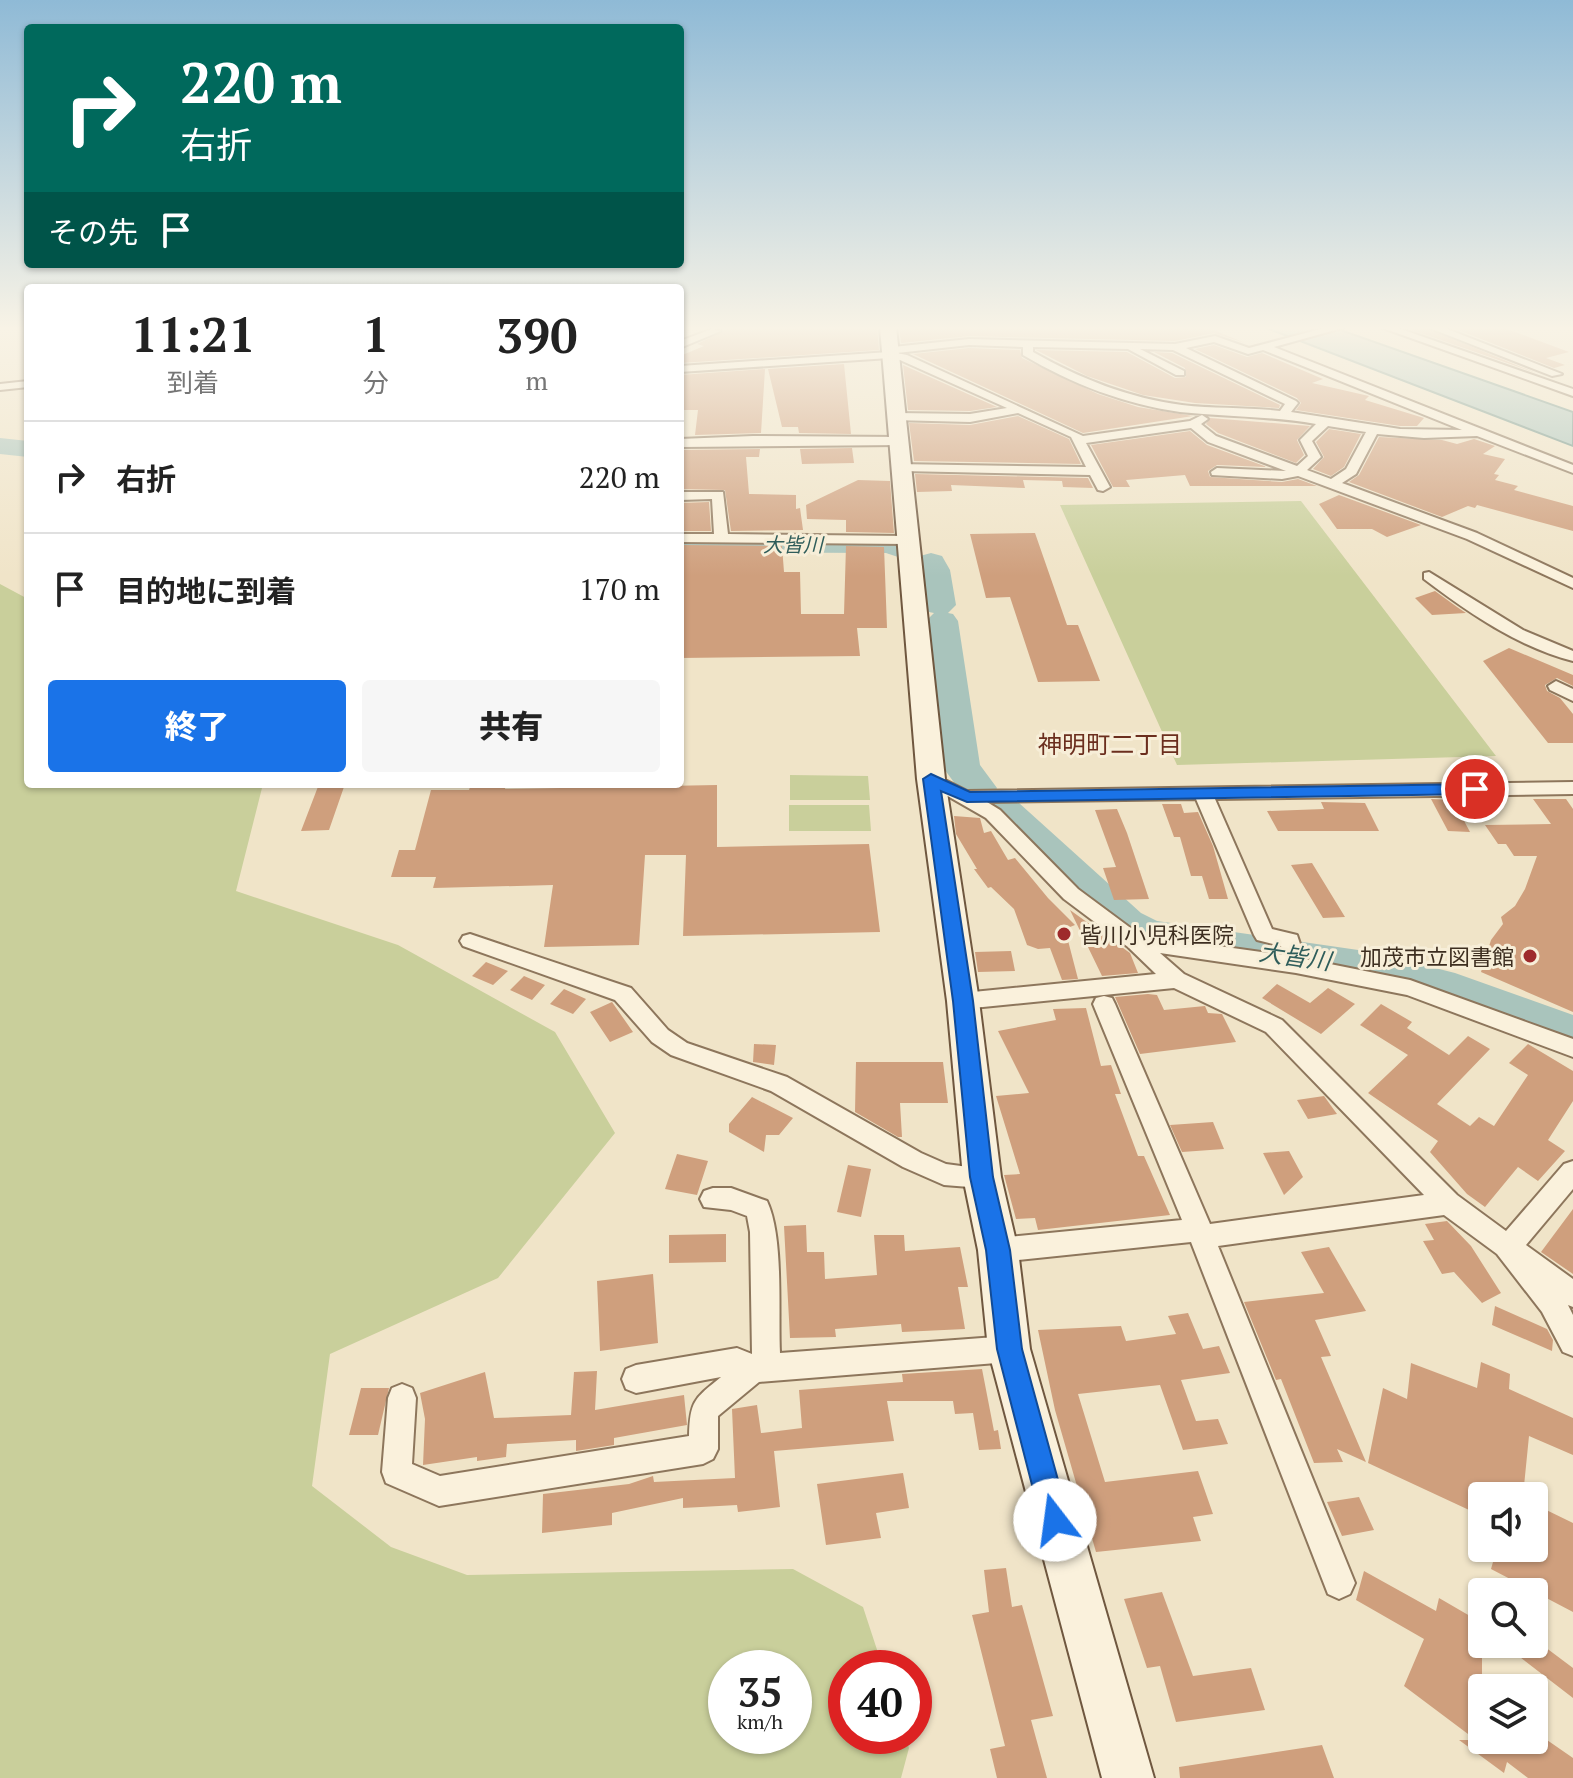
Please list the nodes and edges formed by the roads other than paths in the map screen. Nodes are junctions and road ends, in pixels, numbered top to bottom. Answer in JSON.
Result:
{"nodes":[{"id":1,"x":896,"y":410,"type":"edge"},
{"id":2,"x":1017,"y":410,"type":"joint"},
{"id":3,"x":1207,"y":410,"type":"edge"},
{"id":4,"x":1287,"y":410,"type":"edge"},
{"id":5,"x":1424,"y":410,"type":"edge"},
{"id":6,"x":1217,"y":411,"type":"junction"},
{"id":7,"x":1283,"y":415,"type":"junction"},
{"id":8,"x":897,"y":417,"type":"junction"},
{"id":9,"x":1193,"y":424,"type":"junction"},
{"id":10,"x":1323,"y":424,"type":"junction"},
{"id":11,"x":1372,"y":432,"type":"junction"},
{"id":12,"x":1477,"y":432,"type":"junction"},
{"id":13,"x":1081,"y":440,"type":"junction"},
{"id":14,"x":900,"y":441,"type":"junction"},
{"id":15,"x":684,"y":443,"type":"edge"},
{"id":16,"x":902,"y":467,"type":"junction"},
{"id":17,"x":1573,"y":469,"type":"edge"},
{"id":18,"x":1096,"y":471,"type":"junction"},
{"id":19,"x":1217,"y":472,"type":"dead end"},
{"id":20,"x":1299,"y":472,"type":"junction"},
{"id":21,"x":1331,"y":485,"type":"junction"},
{"id":22,"x":1103,"y":487,"type":"dead end"},
{"id":23,"x":684,"y":496,"type":"edge"},
{"id":24,"x":684,"y":538,"type":"edge"},
{"id":25,"x":721,"y":538,"type":"junction"},
{"id":26,"x":907,"y":540,"type":"junction"},
{"id":27,"x":1429,"y":576,"type":"dead end"},
{"id":28,"x":1573,"y":584,"type":"edge"},
{"id":29,"x":1573,"y":656,"type":"edge"},
{"id":30,"x":1556,"y":686,"type":"dead end"},
{"id":31,"x":1573,"y":696,"type":"edge"},
{"id":32,"x":931,"y":779,"type":"junction"},
{"id":33,"x":1573,"y":788,"type":"edge"},
{"id":34,"x":1203,"y":793,"type":"junction"},
{"id":35,"x":967,"y":797,"type":"junction"},
{"id":36,"x":470,"y":941,"type":"dead end"},
{"id":37,"x":1135,"y":942,"type":"junction"},
{"id":38,"x":1296,"y":965,"type":"junction"},
{"id":39,"x":1176,"y":980,"type":"junction"},
{"id":40,"x":963,"y":1001,"type":"junction"},
{"id":41,"x":1104,"y":1004,"type":"dead end"},
{"id":42,"x":1573,"y":1048,"type":"edge"},
{"id":43,"x":1573,"y":1171,"type":"edge"},
{"id":44,"x":982,"y":1177,"type":"junction"},
{"id":45,"x":713,"y":1199,"type":"dead end"},
{"id":46,"x":1448,"y":1203,"type":"junction"},
{"id":47,"x":1201,"y":1234,"type":"junction"},
{"id":48,"x":1507,"y":1248,"type":"junction"},
{"id":49,"x":998,"y":1250,"type":"junction"},
{"id":50,"x":1573,"y":1295,"type":"edge"},
{"id":51,"x":1573,"y":1343,"type":"edge"},
{"id":52,"x":1009,"y":1349,"type":"junction"},
{"id":53,"x":760,"y":1369,"type":"junction"},
{"id":54,"x":636,"y":1379,"type":"dead end"},
{"id":55,"x":402,"y":1398,"type":"dead end"},
{"id":56,"x":1339,"y":1583,"type":"dead end"},
{"id":57,"x":1128,"y":1778,"type":"edge"}],
"edges":[{"from":1,"to":8,"type":"street"},
{"from":2,"to":8,"type":"street"},
{"from":2,"to":13,"type":"street"},
{"from":3,"to":6,"type":"street"},
{"from":4,"to":7,"type":"street"},
{"from":5,"to":12,"type":"street"},
{"from":6,"to":7,"type":"street"},
{"from":6,"to":9,"type":"street"},
{"from":7,"to":10,"type":"street"},
{"from":8,"to":14,"type":"street"},
{"from":9,"to":13,"type":"street"},
{"from":9,"to":20,"type":"street"},
{"from":10,"to":11,"type":"street"},
{"from":10,"to":20,"type":"street"},
{"from":11,"to":12,"type":"street"},
{"from":11,"to":21,"type":"street"},
{"from":12,"to":17,"type":"street"},
{"from":13,"to":18,"type":"street"},
{"from":14,"to":15,"type":"street"},
{"from":14,"to":16,"type":"street"},
{"from":16,"to":18,"type":"street"},
{"from":16,"to":26,"type":"street"},
{"from":18,"to":22,"type":"street"},
{"from":19,"to":20,"type":"street"},
{"from":20,"to":21,"type":"street"},
{"from":21,"to":28,"type":"street"},
{"from":23,"to":25,"type":"street"},
{"from":24,"to":25,"type":"street"},
{"from":25,"to":26,"type":"street"},
{"from":26,"to":32,"type":"street"},
{"from":27,"to":29,"type":"street"},
{"from":30,"to":31,"type":"street"},
{"from":32,"to":35,"type":"street"},
{"from":32,"to":40,"type":"street"},
{"from":33,"to":34,"type":"street"},
{"from":34,"to":35,"type":"street"},
{"from":34,"to":38,"type":"street"},
{"from":35,"to":37,"type":"street"},
{"from":36,"to":44,"type":"street"},
{"from":37,"to":38,"type":"street"},
{"from":37,"to":39,"type":"street"},
{"from":38,"to":42,"type":"street"},
{"from":39,"to":40,"type":"street"},
{"from":39,"to":46,"type":"street"},
{"from":40,"to":44,"type":"street"},
{"from":41,"to":47,"type":"street"},
{"from":43,"to":48,"type":"street"},
{"from":44,"to":49,"type":"street"},
{"from":45,"to":53,"type":"street"},
{"from":46,"to":47,"type":"street"},
{"from":46,"to":48,"type":"street"},
{"from":47,"to":49,"type":"street"},
{"from":47,"to":56,"type":"street"},
{"from":48,"to":50,"type":"street"},
{"from":48,"to":51,"type":"street"},
{"from":49,"to":52,"type":"street"},
{"from":52,"to":53,"type":"street"},
{"from":52,"to":57,"type":"street"},
{"from":53,"to":54,"type":"street"},
{"from":53,"to":55,"type":"street"}]}
